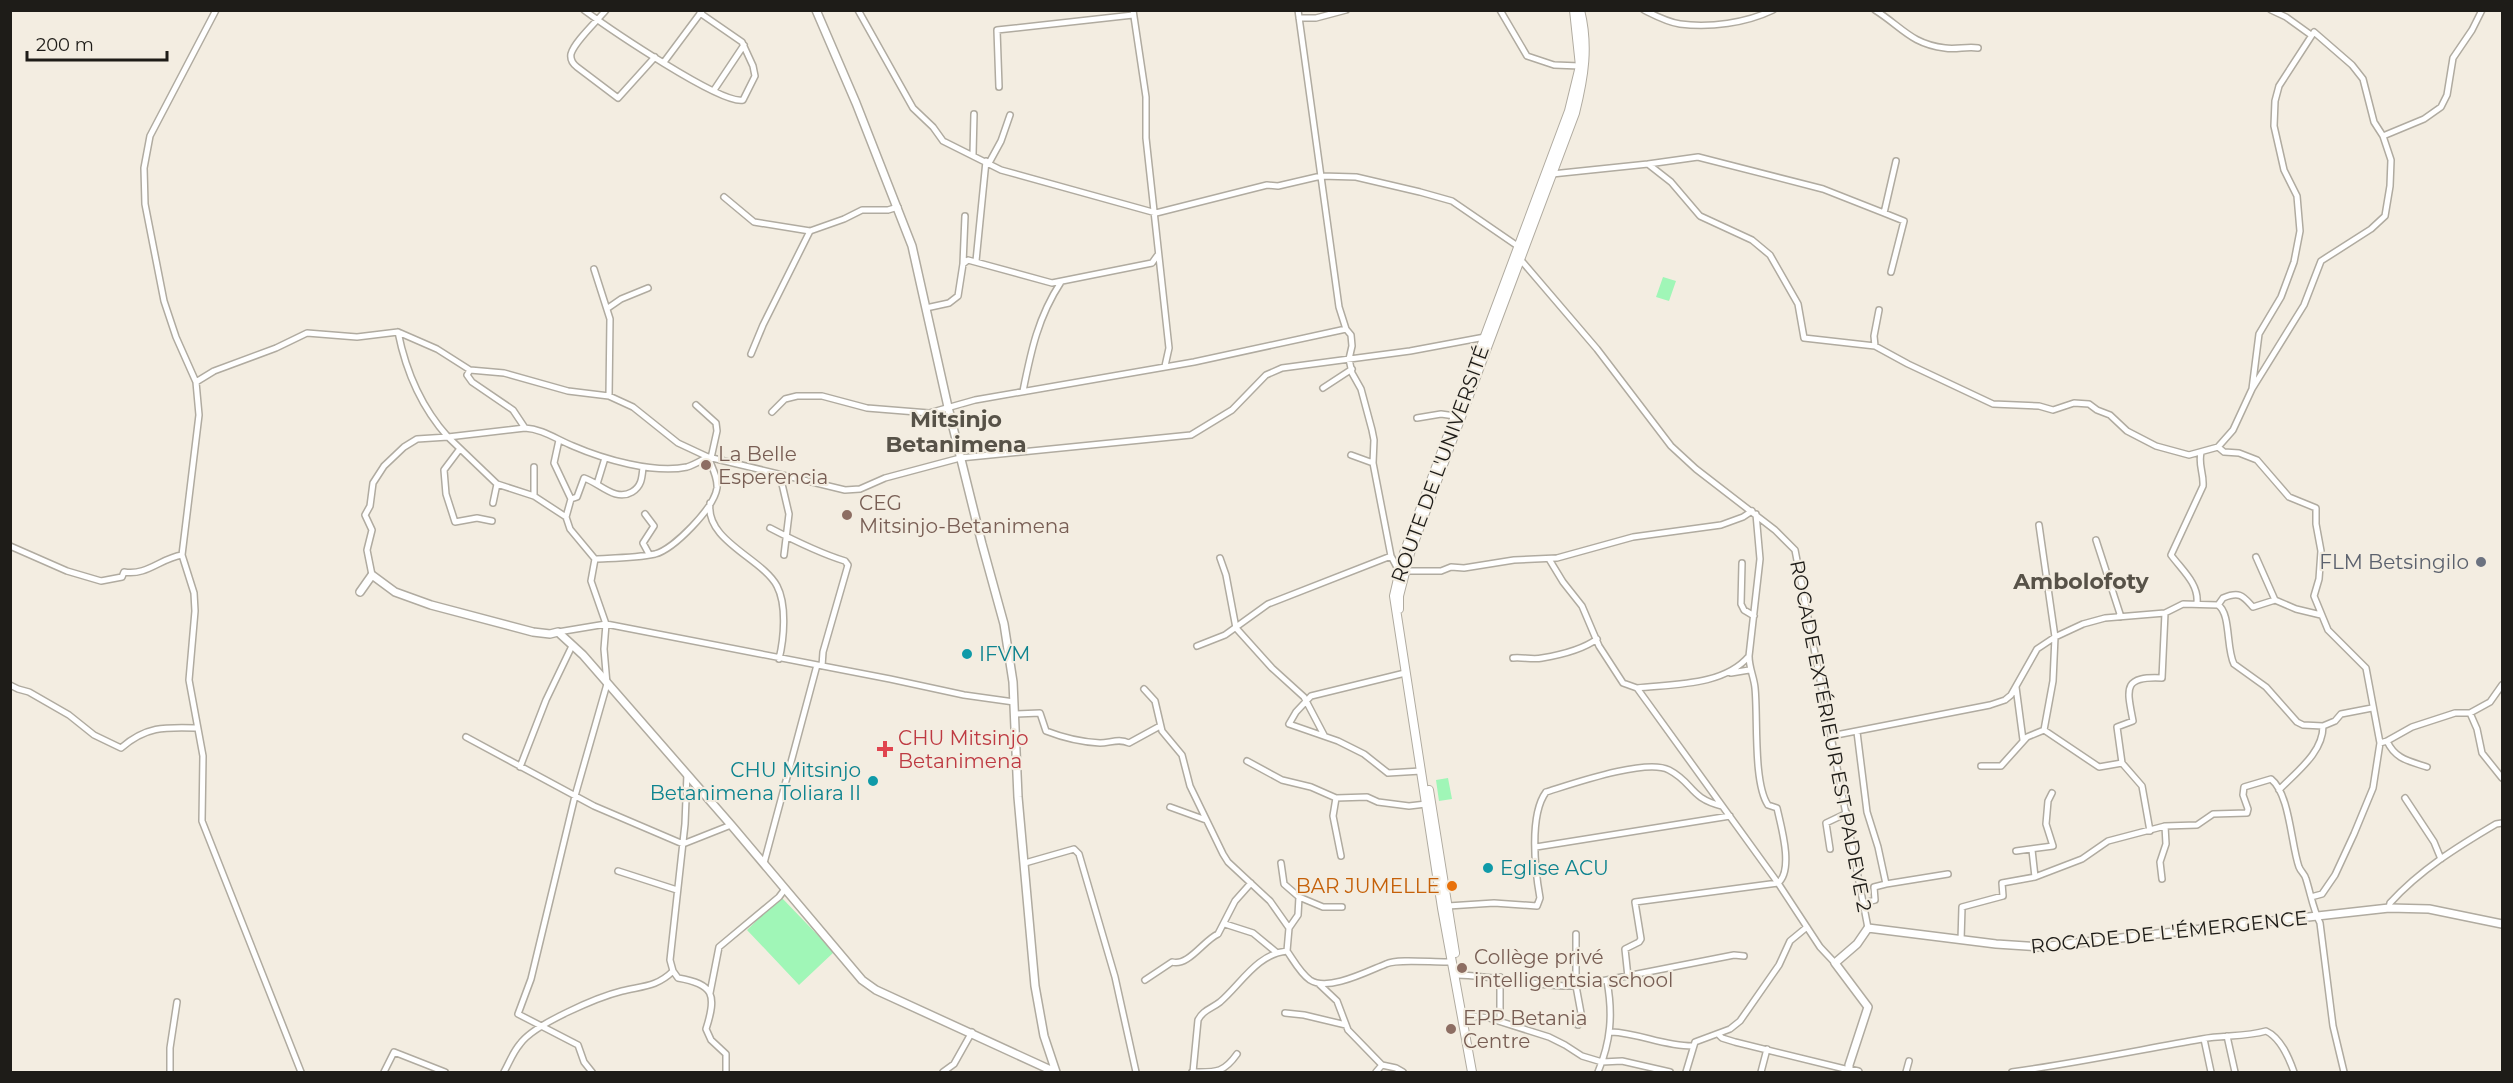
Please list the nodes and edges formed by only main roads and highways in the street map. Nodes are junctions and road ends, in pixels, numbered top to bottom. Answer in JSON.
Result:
{"nodes":[{"id":1,"x":1574,"y":10,"type":"edge"},
{"id":2,"x":1580,"y":10,"type":"edge"},
{"id":3,"x":1418,"y":527,"type":"junction"},
{"id":4,"x":1402,"y":571,"type":"junction"},
{"id":5,"x":1473,"y":1072,"type":"edge"}],
"edges":[{"from":1,"to":3,"type":"main road","name":"ROUTE DE L'UNIVERSITÉ"},
{"from":2,"to":3,"type":"main road","name":"ROUTE DE L'UNIVERSITÉ"},
{"from":3,"to":4,"type":"main road","name":"ROUTE DE L'UNIVERSITÉ"},
{"from":4,"to":5,"type":"main road","name":"ROUTE DE L'UNIVERSITÉ"},
{"from":4,"to":5,"type":"main road","name":"ROUTE DE L'UNIVERSITÉ"}]}
